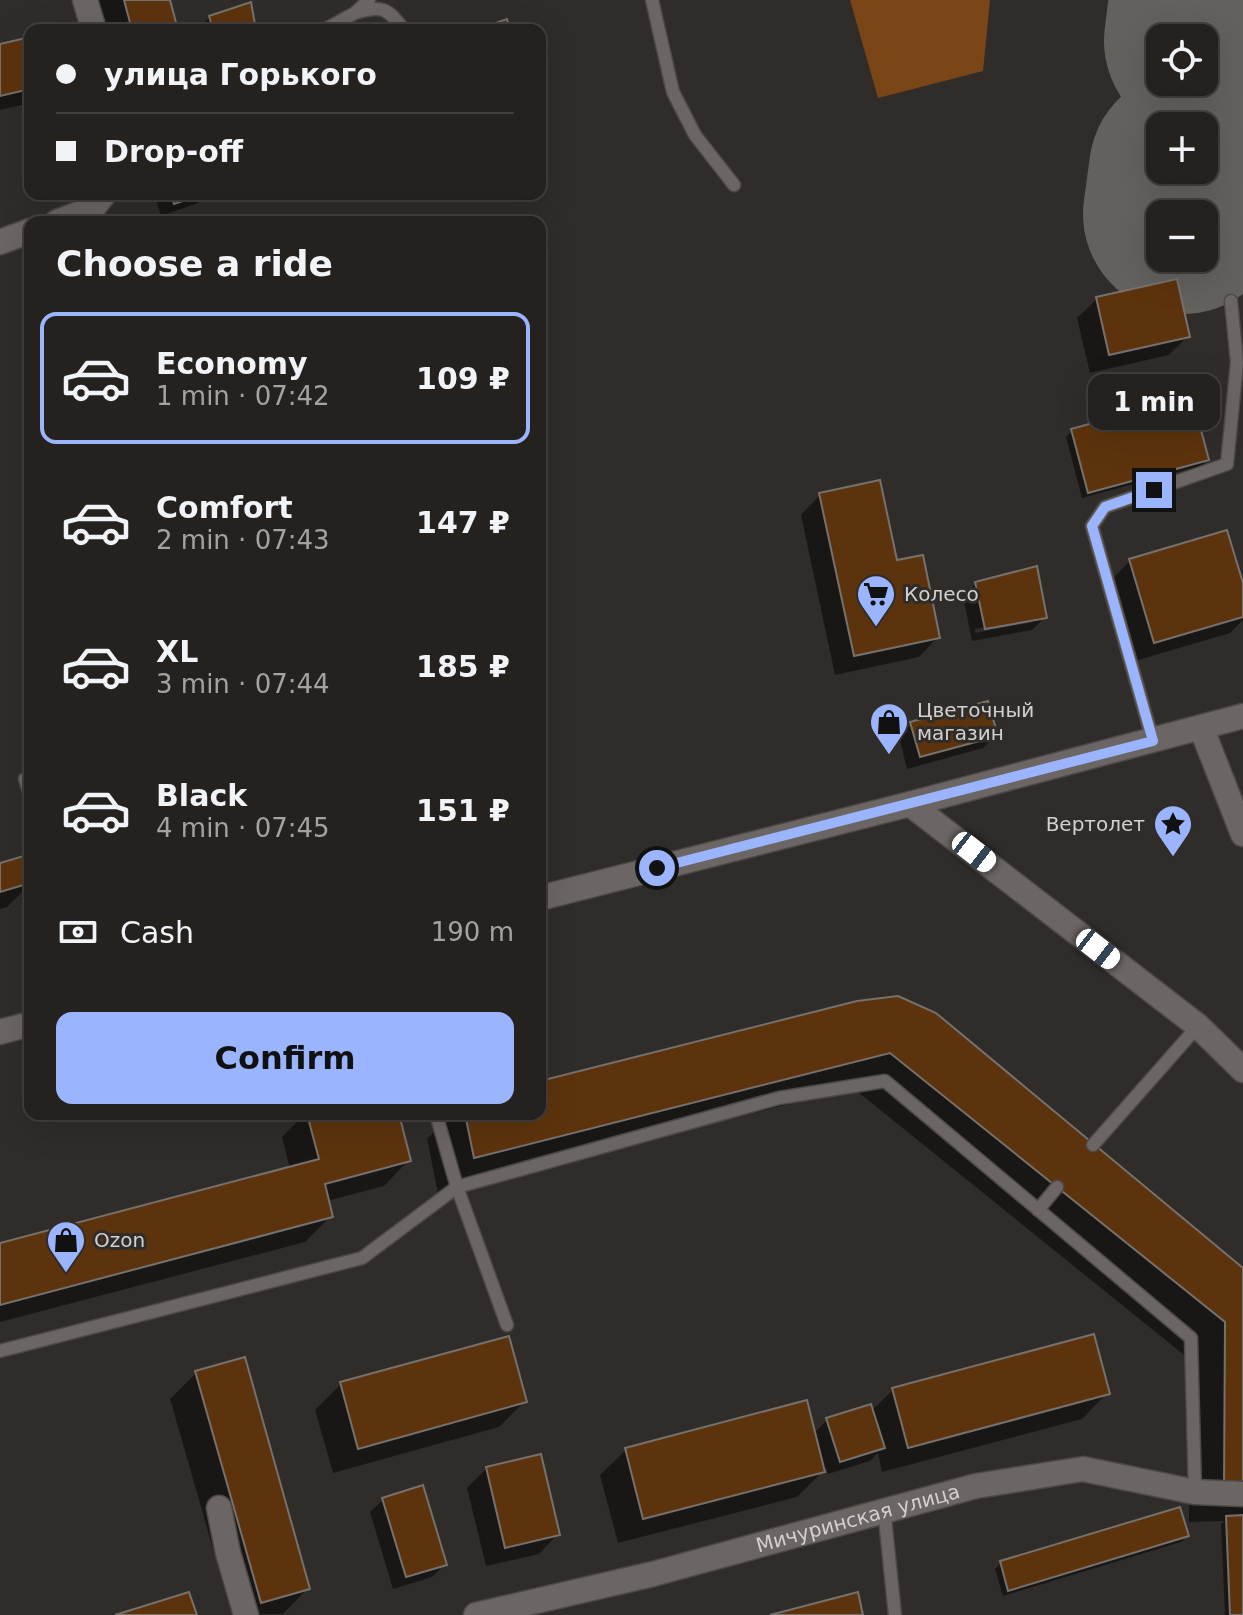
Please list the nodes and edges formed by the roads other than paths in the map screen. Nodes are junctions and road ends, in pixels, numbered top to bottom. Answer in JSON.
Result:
{"nodes":[{"id":1,"x":85,"y":0,"type":"edge"},
{"id":2,"x":369,"y":0,"type":"edge"},
{"id":3,"x":652,"y":0,"type":"edge"},
{"id":4,"x":355,"y":13,"type":"junction"},
{"id":5,"x":92,"y":24,"type":"edge"},
{"id":6,"x":335,"y":24,"type":"edge"},
{"id":7,"x":399,"y":24,"type":"edge"},
{"id":8,"x":734,"y":185,"type":"dead end"},
{"id":9,"x":99,"y":200,"type":"edge"},
{"id":10,"x":73,"y":216,"type":"edge"},
{"id":11,"x":24,"y":233,"type":"edge"},
{"id":12,"x":0,"y":242,"type":"edge"},
{"id":13,"x":1231,"y":301,"type":"dead end"},
{"id":14,"x":1243,"y":716,"type":"edge"},
{"id":15,"x":1201,"y":727,"type":"junction"},
{"id":16,"x":1153,"y":741,"type":"junction"},
{"id":17,"x":910,"y":804,"type":"junction"},
{"id":18,"x":1243,"y":834,"type":"edge"},
{"id":19,"x":546,"y":896,"type":"edge"},
{"id":20,"x":24,"y":1026,"type":"edge"},
{"id":21,"x":1198,"y":1026,"type":"junction"},
{"id":22,"x":0,"y":1032,"type":"edge"},
{"id":23,"x":1243,"y":1044,"type":"edge"},
{"id":24,"x":1243,"y":1070,"type":"edge"},
{"id":25,"x":438,"y":1120,"type":"edge"},
{"id":26,"x":1093,"y":1145,"type":"dead end"},
{"id":27,"x":457,"y":1187,"type":"junction"},
{"id":28,"x":1057,"y":1187,"type":"dead end"},
{"id":29,"x":1038,"y":1210,"type":"junction"},
{"id":30,"x":507,"y":1325,"type":"dead end"},
{"id":31,"x":0,"y":1351,"type":"edge"},
{"id":32,"x":1195,"y":1492,"type":"junction"},
{"id":33,"x":1243,"y":1494,"type":"edge"},
{"id":34,"x":219,"y":1508,"type":"dead end"},
{"id":35,"x":884,"y":1509,"type":"junction"},
{"id":36,"x":246,"y":1615,"type":"edge"},
{"id":37,"x":476,"y":1615,"type":"edge"},
{"id":38,"x":895,"y":1615,"type":"edge"}],
"edges":[{"from":1,"to":5,"type":"main road"},
{"from":2,"to":4,"type":"lane"},
{"from":3,"to":8,"type":"lane"},
{"from":4,"to":6,"type":"lane"},
{"from":4,"to":7,"type":"lane"},
{"from":9,"to":10,"type":"main road"},
{"from":11,"to":12,"type":"main road"},
{"from":13,"to":16,"type":"lane"},
{"from":14,"to":15,"type":"main road"},
{"from":15,"to":16,"type":"main road"},
{"from":15,"to":18,"type":"main road"},
{"from":16,"to":17,"type":"main road"},
{"from":17,"to":19,"type":"main road"},
{"from":17,"to":21,"type":"main road"},
{"from":20,"to":22,"type":"main road"},
{"from":21,"to":23,"type":"main road"},
{"from":21,"to":24,"type":"main road"},
{"from":21,"to":26,"type":"lane"},
{"from":25,"to":27,"type":"lane"},
{"from":27,"to":29,"type":"lane"},
{"from":27,"to":30,"type":"lane"},
{"from":27,"to":31,"type":"lane"},
{"from":28,"to":29,"type":"lane"},
{"from":29,"to":32,"type":"lane"},
{"from":32,"to":33,"type":"main road","name":"Мичуринская улица"},
{"from":32,"to":35,"type":"main road","name":"Мичуринская улица"},
{"from":34,"to":36,"type":"main road"},
{"from":35,"to":37,"type":"main road","name":"Мичуринская улица"},
{"from":35,"to":38,"type":"lane"}]}
